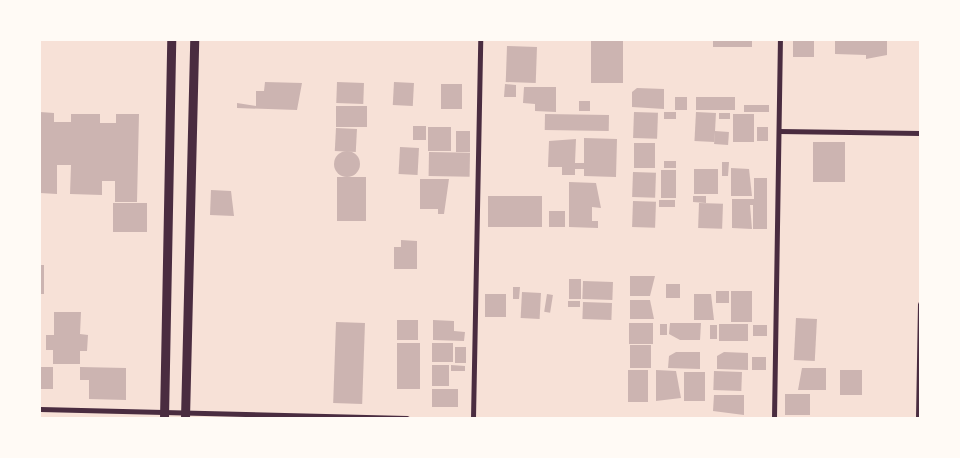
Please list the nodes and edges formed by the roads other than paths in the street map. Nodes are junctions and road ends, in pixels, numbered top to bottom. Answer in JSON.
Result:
{"nodes":[{"id":1,"x":172,"y":40,"type":"edge"},
{"id":2,"x":194,"y":40,"type":"edge"},
{"id":3,"x":480,"y":40,"type":"edge"},
{"id":4,"x":780,"y":40,"type":"edge"},
{"id":5,"x":779,"y":131,"type":"junction"},
{"id":6,"x":920,"y":133,"type":"edge"},
{"id":7,"x":920,"y":304,"type":"edge"},
{"id":8,"x":40,"y":409,"type":"edge"},
{"id":9,"x":164,"y":415,"type":"edge"},
{"id":10,"x":185,"y":415,"type":"edge"},
{"id":11,"x":408,"y":418,"type":"edge"},
{"id":12,"x":473,"y":418,"type":"edge"},
{"id":13,"x":774,"y":418,"type":"edge"},
{"id":14,"x":918,"y":418,"type":"edge"}],
"edges":[{"from":1,"to":9,"type":"street"},
{"from":2,"to":10,"type":"street"},
{"from":3,"to":12,"type":"street"},
{"from":4,"to":5,"type":"street"},
{"from":5,"to":6,"type":"street"},
{"from":5,"to":13,"type":"street"},
{"from":7,"to":14,"type":"street"},
{"from":8,"to":9,"type":"street"},
{"from":9,"to":10,"type":"street"},
{"from":10,"to":11,"type":"street"}]}
